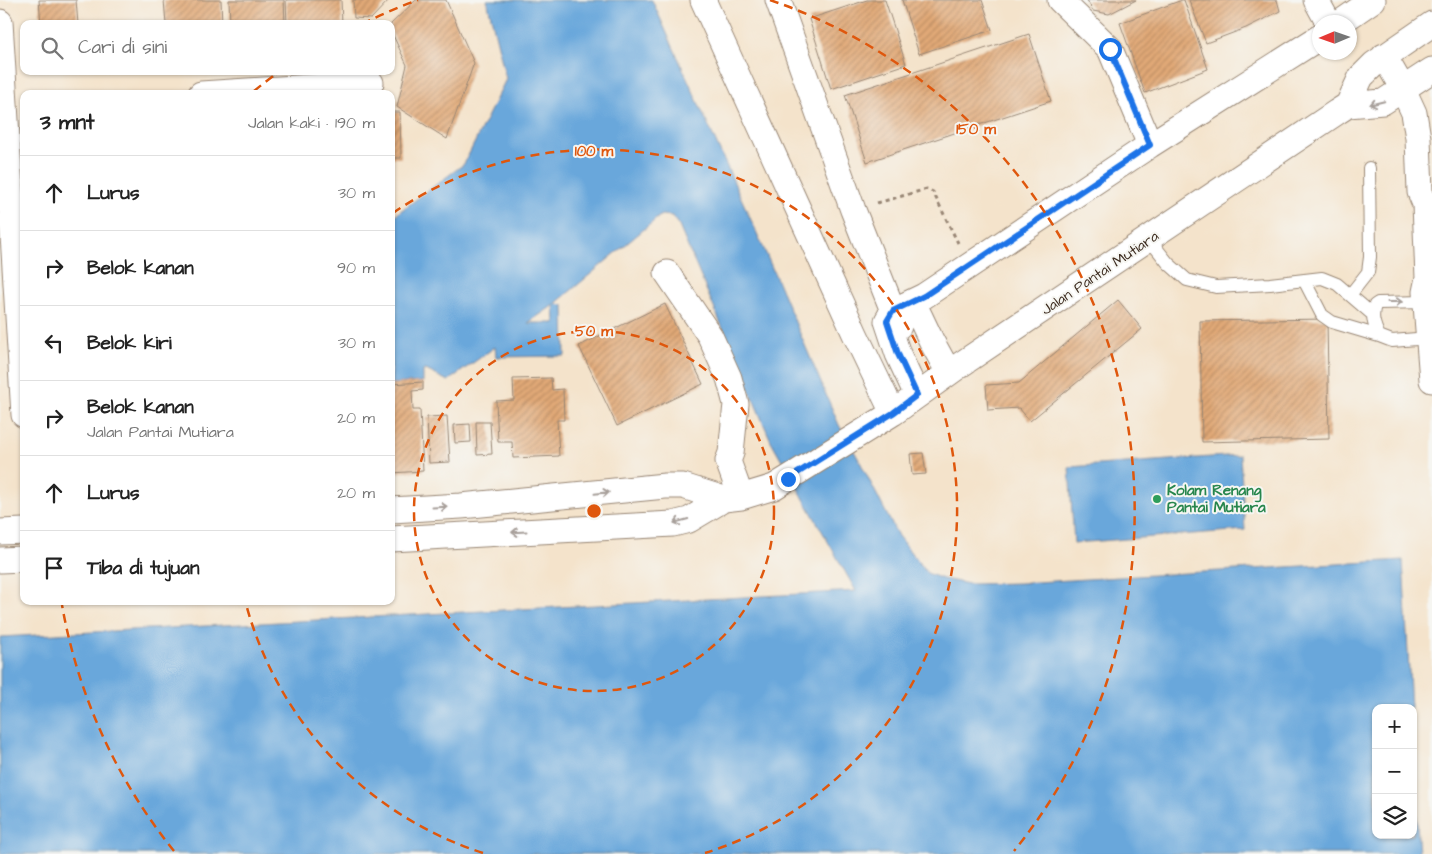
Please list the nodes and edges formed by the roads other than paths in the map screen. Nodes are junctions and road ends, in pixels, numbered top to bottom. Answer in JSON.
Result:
{"nodes":[{"id":1,"x":703,"y":0,"type":"edge"},
{"id":2,"x":1060,"y":0,"type":"edge"},
{"id":3,"x":1316,"y":0,"type":"edge"},
{"id":4,"x":1373,"y":0,"type":"edge"},
{"id":5,"x":784,"y":2,"type":"edge"},
{"id":6,"x":1324,"y":15,"type":"edge"},
{"id":7,"x":1351,"y":15,"type":"edge"},
{"id":8,"x":0,"y":22,"type":"edge"},
{"id":9,"x":1432,"y":24,"type":"edge"},
{"id":10,"x":1312,"y":42,"type":"edge"},
{"id":11,"x":1384,"y":56,"type":"junction"},
{"id":12,"x":1432,"y":70,"type":"edge"},
{"id":13,"x":371,"y":83,"type":"dead end"},
{"id":14,"x":1403,"y":89,"type":"junction"},
{"id":15,"x":263,"y":90,"type":"edge"},
{"id":16,"x":15,"y":103,"type":"edge"},
{"id":17,"x":1348,"y":105,"type":"junction"},
{"id":18,"x":1150,"y":145,"type":"junction"},
{"id":19,"x":1369,"y":168,"type":"dead end"},
{"id":20,"x":1149,"y":240,"type":"junction"},
{"id":21,"x":667,"y":274,"type":"dead end"},
{"id":22,"x":20,"y":276,"type":"edge"},
{"id":23,"x":1304,"y":280,"type":"junction"},
{"id":24,"x":1350,"y":295,"type":"junction"},
{"id":25,"x":1426,"y":297,"type":"junction"},
{"id":26,"x":910,"y":303,"type":"junction"},
{"id":27,"x":1372,"y":314,"type":"junction"},
{"id":28,"x":1379,"y":336,"type":"junction"},
{"id":29,"x":1429,"y":338,"type":"junction"},
{"id":30,"x":955,"y":369,"type":"junction"},
{"id":31,"x":1432,"y":380,"type":"edge"},
{"id":32,"x":922,"y":391,"type":"junction"},
{"id":33,"x":893,"y":413,"type":"junction"},
{"id":34,"x":733,"y":498,"type":"junction"},
{"id":35,"x":395,"y":510,"type":"edge"},
{"id":36,"x":20,"y":531,"type":"edge"},
{"id":37,"x":0,"y":532,"type":"edge"},
{"id":38,"x":395,"y":539,"type":"edge"},
{"id":39,"x":20,"y":558,"type":"edge"},
{"id":40,"x":0,"y":560,"type":"edge"}],
"edges":[{"from":1,"to":33,"type":"street"},
{"from":2,"to":18,"type":"street"},
{"from":3,"to":6,"type":"street"},
{"from":4,"to":7,"type":"street"},
{"from":5,"to":26,"type":"street"},
{"from":8,"to":16,"type":"street"},
{"from":9,"to":11,"type":"street"},
{"from":10,"to":18,"type":"street"},
{"from":11,"to":14,"type":"street"},
{"from":11,"to":17,"type":"street"},
{"from":12,"to":14,"type":"street","name":"Jalan Pantai Mutiara"},
{"from":13,"to":15,"type":"street"},
{"from":14,"to":17,"type":"street","name":"Jalan Pantai Mutiara","one_way":true},
{"from":14,"to":25,"type":"street"},
{"from":16,"to":22,"type":"street"},
{"from":17,"to":20,"type":"street","name":"Jalan Pantai Mutiara"},
{"from":18,"to":26,"type":"street"},
{"from":19,"to":24,"type":"lane"},
{"from":20,"to":23,"type":"lane"},
{"from":20,"to":30,"type":"street","name":"Jalan Pantai Mutiara"},
{"from":21,"to":34,"type":"street"},
{"from":23,"to":24,"type":"lane"},
{"from":23,"to":28,"type":"lane"},
{"from":24,"to":27,"type":"lane"},
{"from":27,"to":25,"type":"lane","one_way":true},
{"from":25,"to":29,"type":"street"},
{"from":26,"to":30,"type":"street"},
{"from":26,"to":32,"type":"street"},
{"from":27,"to":28,"type":"lane"},
{"from":28,"to":29,"type":"lane"},
{"from":29,"to":31,"type":"street"},
{"from":30,"to":32,"type":"street","name":"Jalan Pantai Mutiara"},
{"from":32,"to":33,"type":"street","name":"Jalan Pantai Mutiara"},
{"from":33,"to":34,"type":"street","name":"Jalan Pantai Mutiara"},
{"from":35,"to":34,"type":"street","one_way":true},
{"from":34,"to":38,"type":"street","name":"Jalan Pantai Mutiara","one_way":true},
{"from":36,"to":37,"type":"street"},
{"from":39,"to":40,"type":"street"}]}
